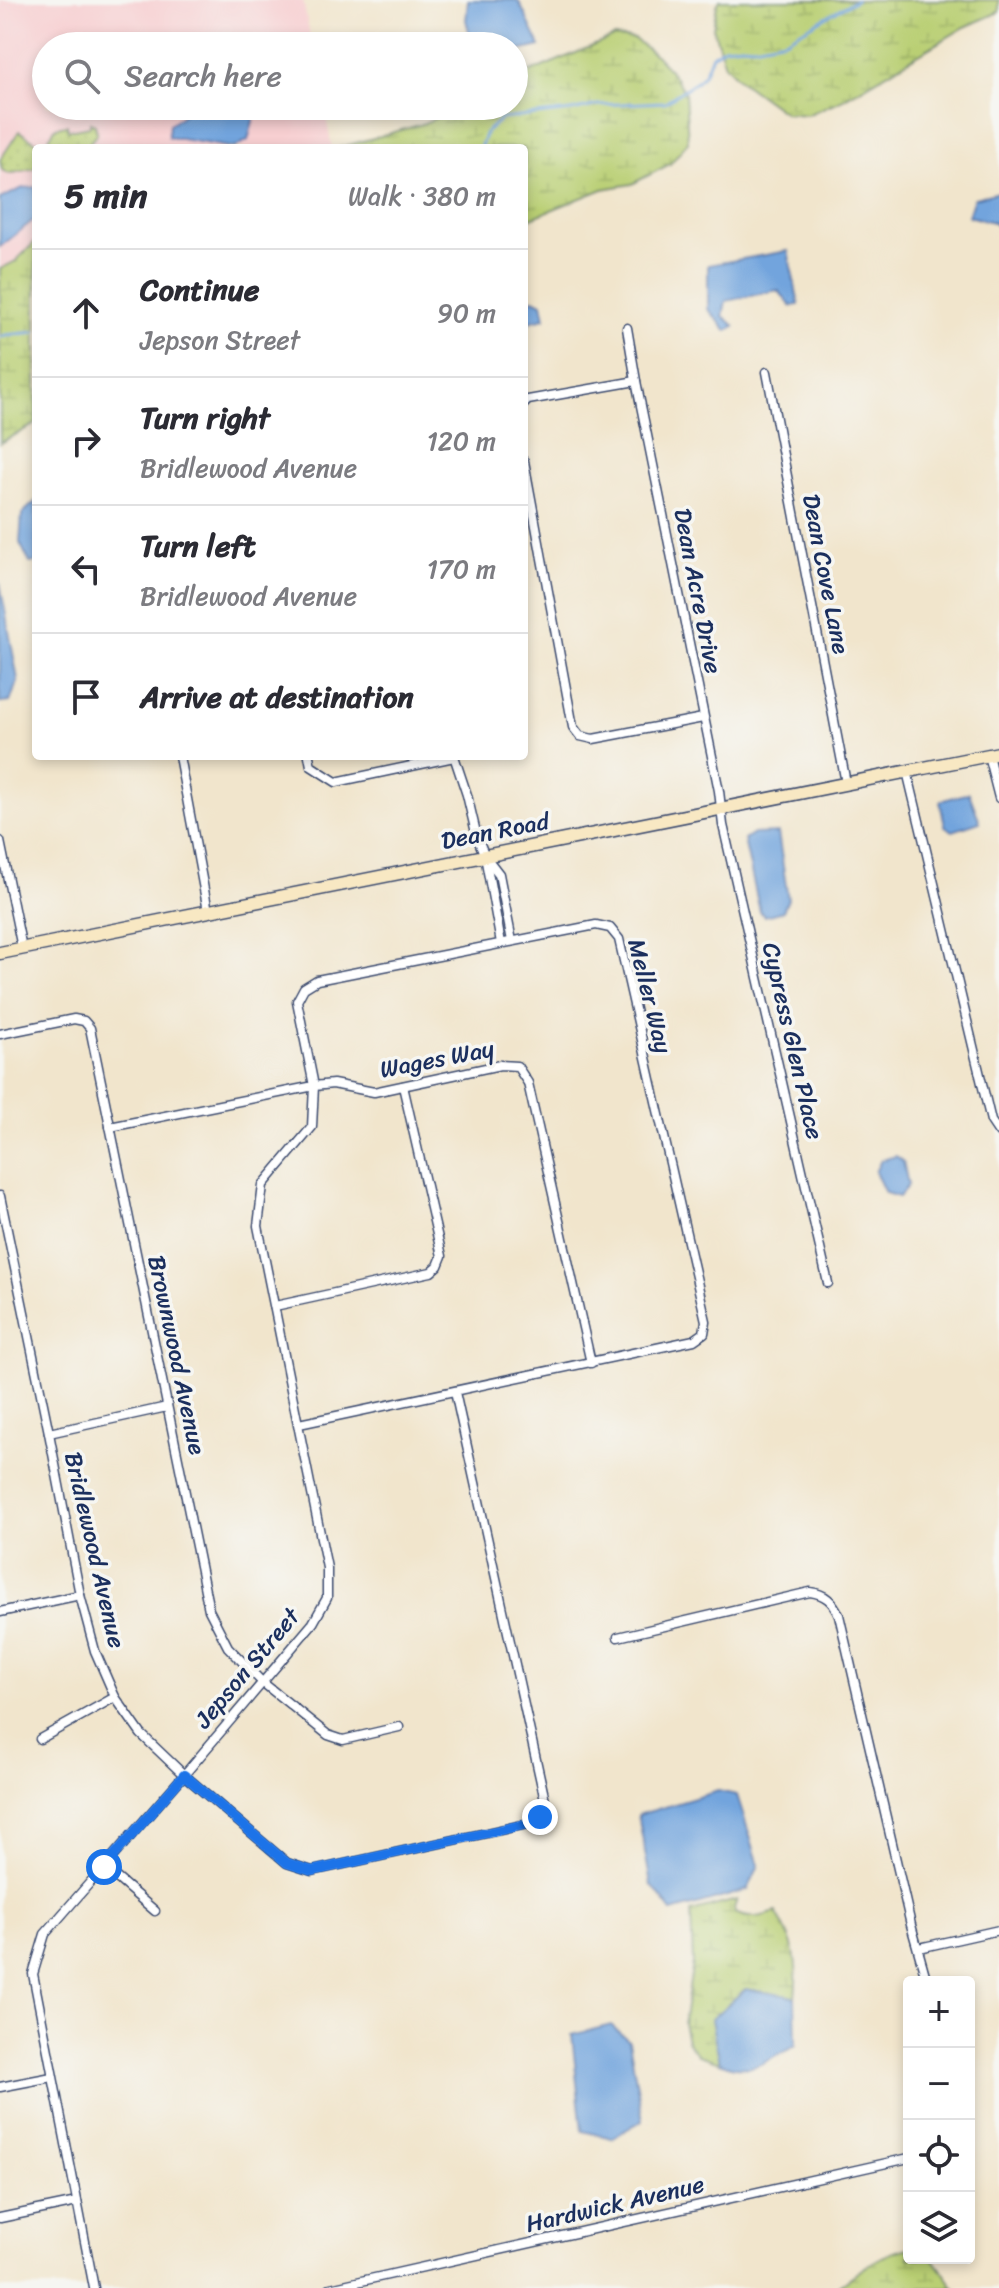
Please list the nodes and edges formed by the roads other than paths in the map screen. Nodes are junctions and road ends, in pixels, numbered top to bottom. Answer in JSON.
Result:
{"nodes":[{"id":1,"x":627,"y":328,"type":"dead end"},
{"id":2,"x":767,"y":372,"type":"dead end"},
{"id":3,"x":636,"y":381,"type":"junction"},
{"id":4,"x":528,"y":400,"type":"edge"},
{"id":5,"x":528,"y":483,"type":"edge"},
{"id":6,"x":703,"y":718,"type":"junction"},
{"id":7,"x":994,"y":754,"type":"edge"},
{"id":8,"x":180,"y":760,"type":"edge"},
{"id":9,"x":310,"y":760,"type":"edge"},
{"id":10,"x":440,"y":760,"type":"edge"},
{"id":11,"x":455,"y":760,"type":"edge"},
{"id":12,"x":907,"y":771,"type":"junction"},
{"id":13,"x":846,"y":783,"type":"junction"},
{"id":14,"x":999,"y":798,"type":"edge"},
{"id":15,"x":721,"y":808,"type":"junction"},
{"id":16,"x":0,"y":841,"type":"edge"},
{"id":17,"x":485,"y":856,"type":"junction"},
{"id":18,"x":208,"y":911,"type":"junction"},
{"id":19,"x":512,"y":941,"type":"junction"},
{"id":20,"x":501,"y":943,"type":"junction"},
{"id":21,"x":22,"y":948,"type":"junction"},
{"id":22,"x":0,"y":953,"type":"edge"},
{"id":23,"x":304,"y":988,"type":"joint"},
{"id":24,"x":0,"y":1034,"type":"edge"},
{"id":25,"x":314,"y":1086,"type":"junction"},
{"id":26,"x":403,"y":1086,"type":"junction"},
{"id":27,"x":110,"y":1127,"type":"junction"},
{"id":28,"x":999,"y":1133,"type":"edge"},
{"id":29,"x":0,"y":1196,"type":"edge"},
{"id":30,"x":828,"y":1283,"type":"dead end"},
{"id":31,"x":275,"y":1306,"type":"junction"},
{"id":32,"x":591,"y":1363,"type":"junction"},
{"id":33,"x":455,"y":1392,"type":"junction"},
{"id":34,"x":167,"y":1407,"type":"junction"},
{"id":35,"x":299,"y":1424,"type":"junction"},
{"id":36,"x":49,"y":1433,"type":"junction"},
{"id":37,"x":80,"y":1595,"type":"junction"},
{"id":38,"x":0,"y":1612,"type":"edge"},
{"id":39,"x":618,"y":1637,"type":"dead end"},
{"id":40,"x":262,"y":1682,"type":"junction"},
{"id":41,"x":115,"y":1697,"type":"junction"},
{"id":42,"x":399,"y":1727,"type":"dead end"},
{"id":43,"x":40,"y":1739,"type":"dead end"},
{"id":44,"x":184,"y":1775,"type":"junction"},
{"id":45,"x":104,"y":1867,"type":"junction"},
{"id":46,"x":155,"y":1911,"type":"dead end"},
{"id":47,"x":999,"y":1930,"type":"edge"},
{"id":48,"x":919,"y":1948,"type":"junction"},
{"id":49,"x":926,"y":1976,"type":"edge"},
{"id":50,"x":52,"y":2077,"type":"junction"},
{"id":51,"x":0,"y":2087,"type":"edge"},
{"id":52,"x":903,"y":2159,"type":"edge"},
{"id":53,"x":77,"y":2202,"type":"junction"},
{"id":54,"x":0,"y":2218,"type":"edge"},
{"id":55,"x":94,"y":2288,"type":"edge"},
{"id":56,"x":330,"y":2288,"type":"edge"}],
"edges":[{"from":1,"to":3,"type":"street","name":"Dean Acre Drive"},
{"from":2,"to":13,"type":"street","name":"Dean Cove Lane"},
{"from":3,"to":4,"type":"street"},
{"from":3,"to":6,"type":"street","name":"Dean Acre Drive"},
{"from":5,"to":6,"type":"street"},
{"from":6,"to":15,"type":"street","name":"Dean Acre Drive"},
{"from":7,"to":12,"type":"main road","name":"Dean Road"},
{"from":7,"to":14,"type":"street"},
{"from":8,"to":18,"type":"street"},
{"from":9,"to":10,"type":"street"},
{"from":11,"to":17,"type":"street"},
{"from":12,"to":13,"type":"main road","name":"Dean Road"},
{"from":12,"to":28,"type":"street"},
{"from":13,"to":15,"type":"main road","name":"Dean Road"},
{"from":15,"to":17,"type":"main road","name":"Dean Road"},
{"from":15,"to":30,"type":"street","name":"Cypress Glen Place"},
{"from":16,"to":21,"type":"street"},
{"from":17,"to":18,"type":"main road","name":"Dean Road"},
{"from":17,"to":19,"type":"street"},
{"from":17,"to":20,"type":"street"},
{"from":18,"to":21,"type":"main road","name":"Dean Road"},
{"from":19,"to":20,"type":"street","name":"Meller Way"},
{"from":19,"to":32,"type":"street","name":"Meller Way"},
{"from":20,"to":23,"type":"street","name":"Meller Way"},
{"from":21,"to":22,"type":"main road","name":"Dean Road"},
{"from":23,"to":25,"type":"street","name":"Jepson Street"},
{"from":24,"to":27,"type":"street","name":"Brownwood Avenue"},
{"from":25,"to":26,"type":"street","name":"Wages Way"},
{"from":25,"to":27,"type":"street","name":"Wages Way"},
{"from":25,"to":31,"type":"street","name":"Jepson Street"},
{"from":26,"to":31,"type":"street"},
{"from":26,"to":32,"type":"street","name":"Wages Way"},
{"from":27,"to":34,"type":"street","name":"Brownwood Avenue"},
{"from":29,"to":36,"type":"street","name":"Bridlewood Avenue"},
{"from":31,"to":35,"type":"street","name":"Jepson Street"},
{"from":32,"to":33,"type":"street"},
{"from":33,"to":35,"type":"street"},
{"from":33,"to":44,"type":"street","name":"Bridlewood Avenue"},
{"from":34,"to":36,"type":"street"},
{"from":34,"to":40,"type":"street","name":"Brownwood Avenue"},
{"from":35,"to":40,"type":"street","name":"Jepson Street"},
{"from":36,"to":37,"type":"street","name":"Bridlewood Avenue"},
{"from":37,"to":38,"type":"street"},
{"from":37,"to":41,"type":"street","name":"Bridlewood Avenue"},
{"from":39,"to":48,"type":"street"},
{"from":40,"to":42,"type":"street","name":"Brownwood Avenue"},
{"from":40,"to":44,"type":"street","name":"Jepson Street"},
{"from":41,"to":43,"type":"street"},
{"from":41,"to":44,"type":"street","name":"Bridlewood Avenue"},
{"from":44,"to":45,"type":"street","name":"Jepson Street"},
{"from":45,"to":46,"type":"street"},
{"from":45,"to":50,"type":"street","name":"Jepson Street"},
{"from":47,"to":48,"type":"street"},
{"from":48,"to":49,"type":"street"},
{"from":50,"to":51,"type":"street"},
{"from":50,"to":53,"type":"street","name":"Jepson Street"},
{"from":52,"to":56,"type":"street","name":"Hardwick Avenue"},
{"from":53,"to":54,"type":"street"},
{"from":53,"to":55,"type":"street","name":"Jepson Street"}]}
